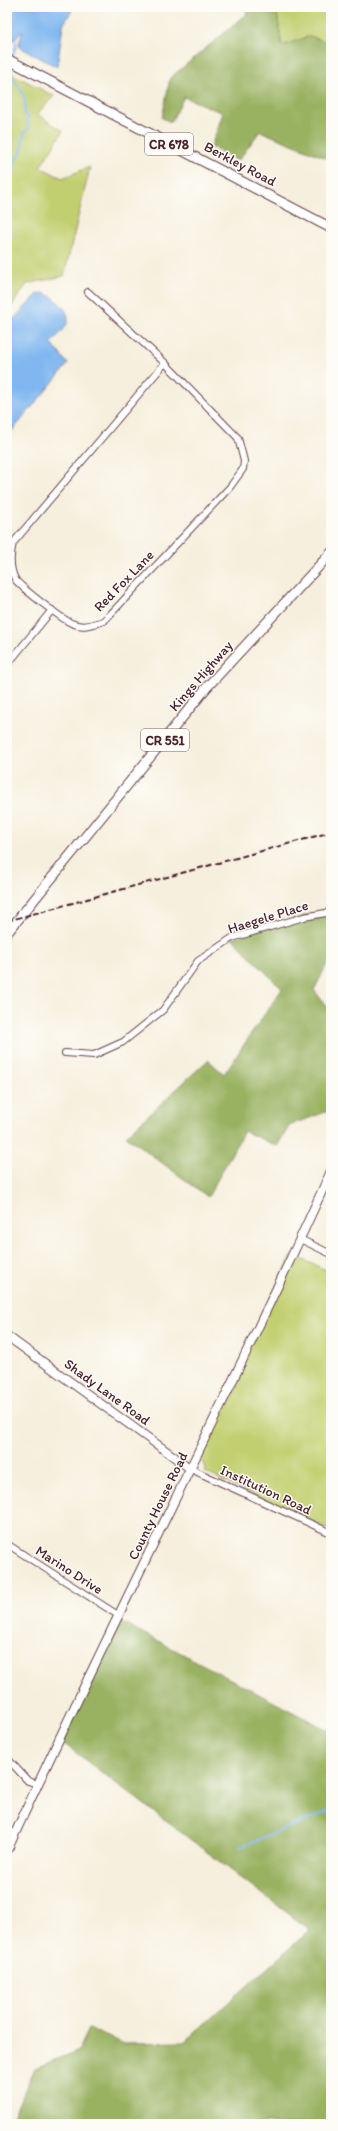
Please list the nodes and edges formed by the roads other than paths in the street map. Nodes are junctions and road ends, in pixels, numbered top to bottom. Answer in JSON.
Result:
{"nodes":[{"id":1,"x":7,"y":59,"type":"edge"},
{"id":2,"x":331,"y":228,"type":"edge"},
{"id":3,"x":88,"y":292,"type":"dead end"},
{"id":4,"x":165,"y":363,"type":"junction"},
{"id":5,"x":331,"y":553,"type":"edge"},
{"id":6,"x":52,"y":610,"type":"junction"},
{"id":7,"x":7,"y":665,"type":"edge"},
{"id":8,"x":331,"y":912,"type":"edge"},
{"id":9,"x":7,"y":933,"type":"edge"},
{"id":10,"x":65,"y":1053,"type":"dead end"},
{"id":11,"x":331,"y":1171,"type":"edge"},
{"id":12,"x":300,"y":1239,"type":"junction"},
{"id":13,"x":331,"y":1254,"type":"edge"},
{"id":14,"x":7,"y":1336,"type":"edge"},
{"id":15,"x":191,"y":1469,"type":"junction"},
{"id":16,"x":331,"y":1533,"type":"edge"},
{"id":17,"x":7,"y":1544,"type":"edge"},
{"id":18,"x":118,"y":1615,"type":"junction"},
{"id":19,"x":7,"y":1758,"type":"edge"},
{"id":20,"x":38,"y":1784,"type":"junction"},
{"id":21,"x":7,"y":1851,"type":"edge"}],
"edges":[{"from":1,"to":2,"type":"main road","name":"Berkley Road","number":"CR 678"},
{"from":3,"to":4,"type":"street","name":"Red Fox Lane"},
{"from":4,"to":6,"type":"street","name":"Red Fox Lane"},
{"from":4,"to":6,"type":"street","name":"Red Fox Lane"},
{"from":5,"to":9,"type":"main road","name":"Kings Highway","number":"CR 551"},
{"from":6,"to":7,"type":"street"},
{"from":8,"to":10,"type":"street","name":"Haegele Place"},
{"from":11,"to":12,"type":"street","name":"County House Road"},
{"from":12,"to":13,"type":"street"},
{"from":12,"to":15,"type":"street","name":"County House Road"},
{"from":14,"to":15,"type":"street","name":"Shady Lane Road"},
{"from":15,"to":16,"type":"street","name":"Institution Road"},
{"from":15,"to":18,"type":"street","name":"County House Road"},
{"from":17,"to":18,"type":"street","name":"Marino Drive"},
{"from":18,"to":20,"type":"street","name":"County House Road"},
{"from":19,"to":20,"type":"street"},
{"from":20,"to":21,"type":"street","name":"County House Road"}]}
